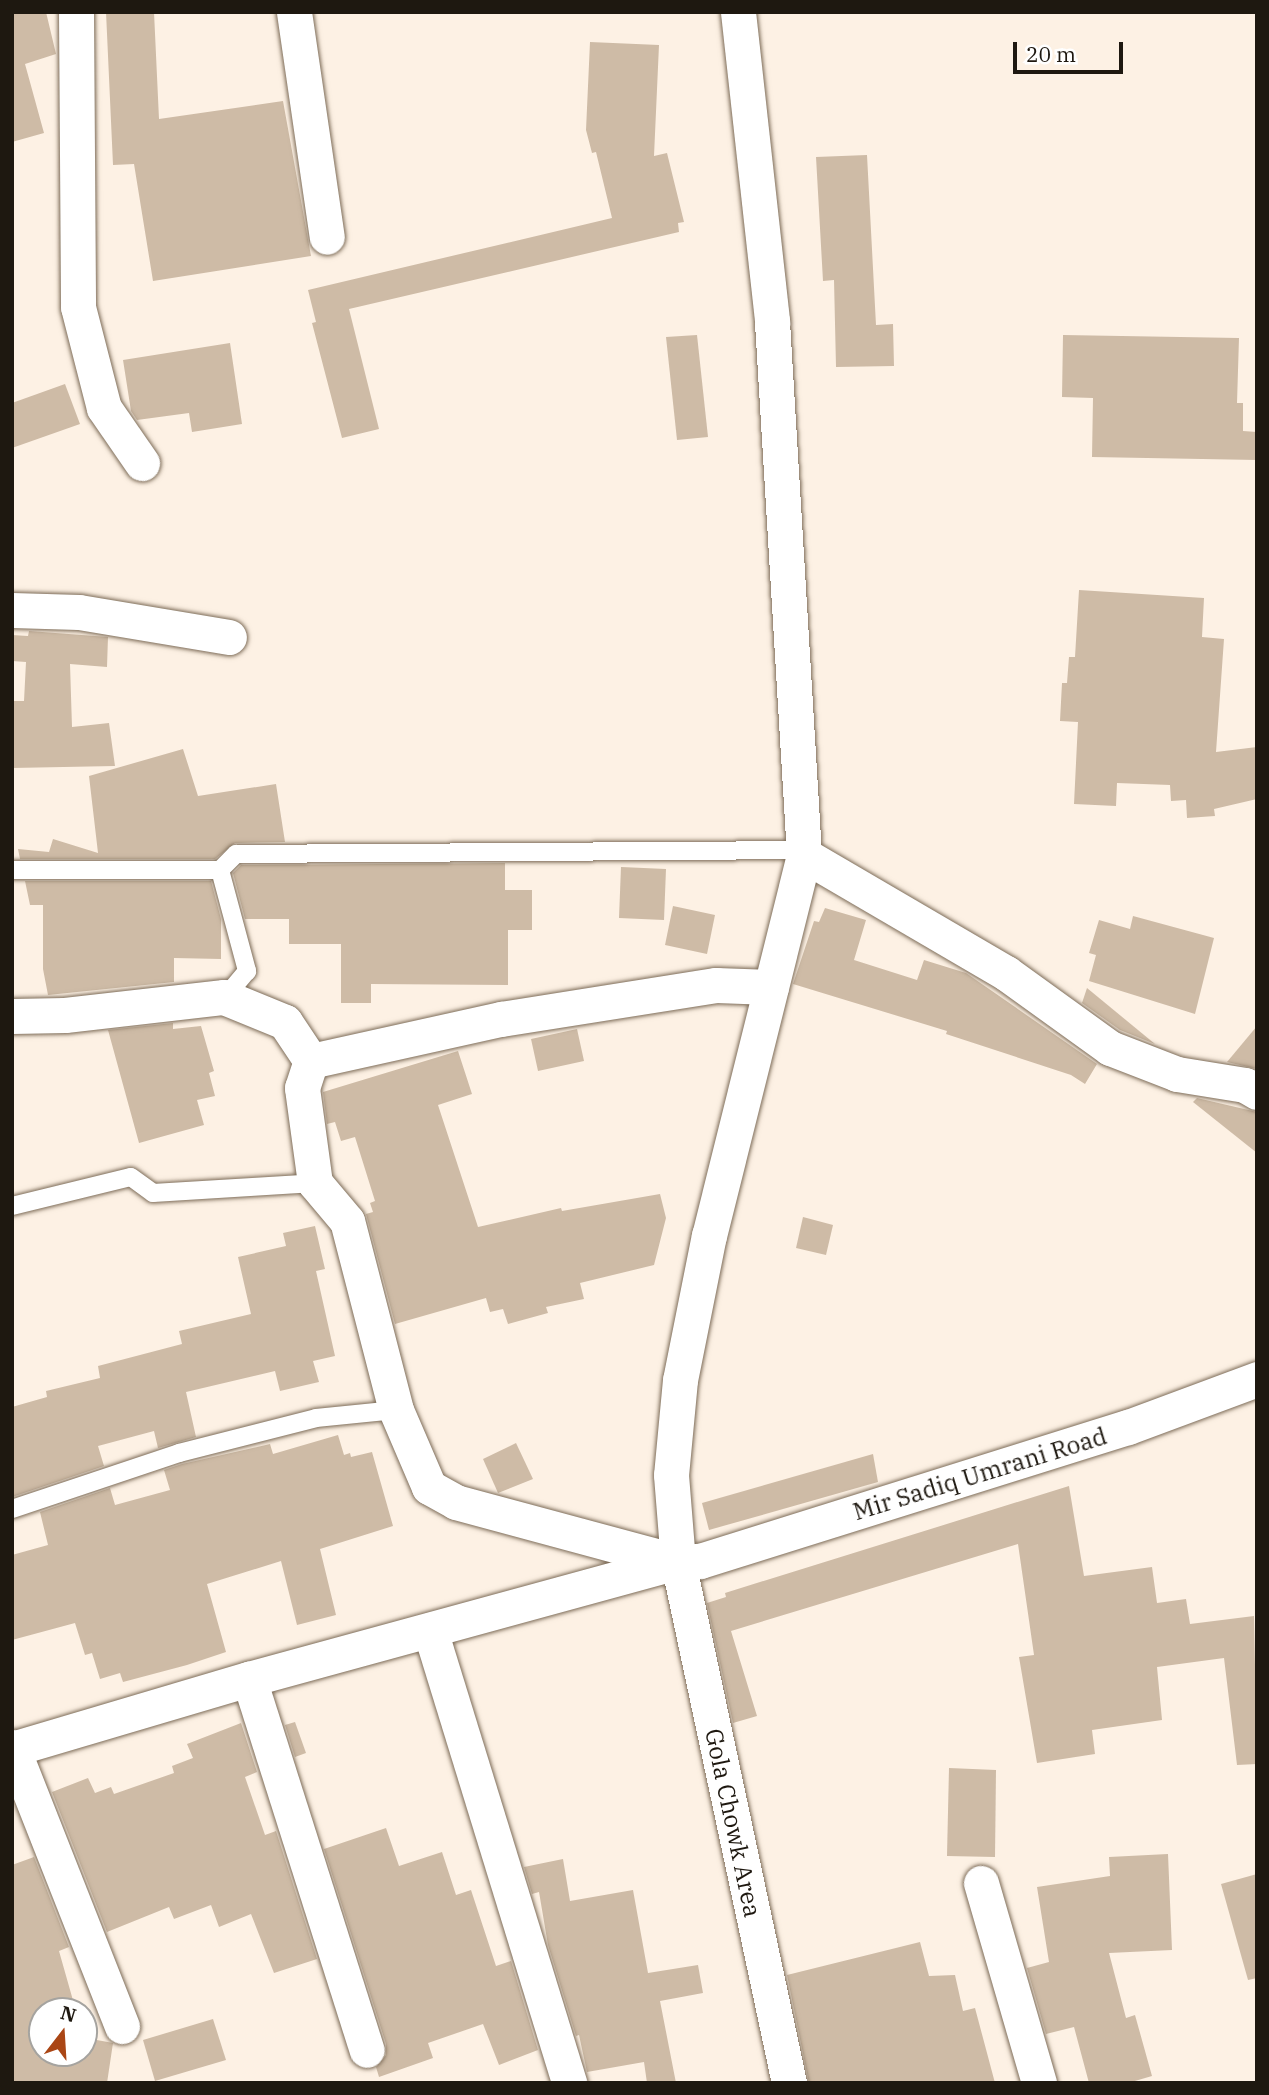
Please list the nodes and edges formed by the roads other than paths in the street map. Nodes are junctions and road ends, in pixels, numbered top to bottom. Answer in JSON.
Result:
{"nodes":[{"id":1,"x":76,"y":12,"type":"edge"},
{"id":2,"x":294,"y":12,"type":"edge"},
{"id":3,"x":738,"y":12,"type":"edge"},
{"id":4,"x":327,"y":237,"type":"dead end"},
{"id":5,"x":142,"y":463,"type":"dead end"},
{"id":6,"x":12,"y":610,"type":"edge"},
{"id":7,"x":229,"y":637,"type":"dead end"},
{"id":8,"x":804,"y":853,"type":"junction"},
{"id":9,"x":12,"y":870,"type":"edge"},
{"id":10,"x":220,"y":870,"type":"junction"},
{"id":11,"x":771,"y":987,"type":"junction"},
{"id":12,"x":225,"y":997,"type":"junction"},
{"id":13,"x":12,"y":1016,"type":"edge"},
{"id":14,"x":311,"y":1061,"type":"junction"},
{"id":15,"x":1257,"y":1092,"type":"edge"},
{"id":16,"x":315,"y":1183,"type":"junction"},
{"id":17,"x":12,"y":1206,"type":"edge"},
{"id":18,"x":1257,"y":1379,"type":"edge"},
{"id":19,"x":396,"y":1410,"type":"junction"},
{"id":20,"x":12,"y":1509,"type":"edge"},
{"id":21,"x":689,"y":1561,"type":"junction"},
{"id":22,"x":430,"y":1630,"type":"junction"},
{"id":23,"x":250,"y":1679,"type":"junction"},
{"id":24,"x":12,"y":1749,"type":"edge"},
{"id":25,"x":981,"y":1883,"type":"dead end"},
{"id":26,"x":122,"y":2026,"type":"dead end"},
{"id":27,"x":368,"y":2050,"type":"dead end"},
{"id":28,"x":569,"y":2083,"type":"edge"},
{"id":29,"x":789,"y":2083,"type":"edge"},
{"id":30,"x":1039,"y":2083,"type":"edge"}],
"edges":[{"from":1,"to":5,"type":"street"},
{"from":2,"to":4,"type":"street"},
{"from":3,"to":8,"type":"street","name":"Gola Chowk Area"},
{"from":6,"to":7,"type":"street"},
{"from":8,"to":10,"type":"lane"},
{"from":8,"to":11,"type":"street","name":"Gola Chowk Area"},
{"from":8,"to":15,"type":"street"},
{"from":9,"to":10,"type":"lane"},
{"from":10,"to":12,"type":"lane"},
{"from":11,"to":14,"type":"street"},
{"from":11,"to":21,"type":"street","name":"Gola Chowk Area"},
{"from":12,"to":13,"type":"street"},
{"from":12,"to":14,"type":"street"},
{"from":14,"to":16,"type":"street"},
{"from":16,"to":17,"type":"lane"},
{"from":16,"to":19,"type":"street"},
{"from":18,"to":21,"type":"street","name":"Mir Sadiq Umrani Road"},
{"from":19,"to":20,"type":"lane"},
{"from":19,"to":21,"type":"street"},
{"from":21,"to":22,"type":"street","name":"Mir Sadiq Umrani Road"},
{"from":21,"to":29,"type":"street","name":"Gola Chowk Area"},
{"from":22,"to":23,"type":"street","name":"Mir Sadiq Umrani Road"},
{"from":22,"to":28,"type":"street"},
{"from":23,"to":24,"type":"street","name":"Mir Sadiq Umrani Road"},
{"from":23,"to":27,"type":"street"},
{"from":24,"to":26,"type":"street"},
{"from":25,"to":30,"type":"street"}]}
